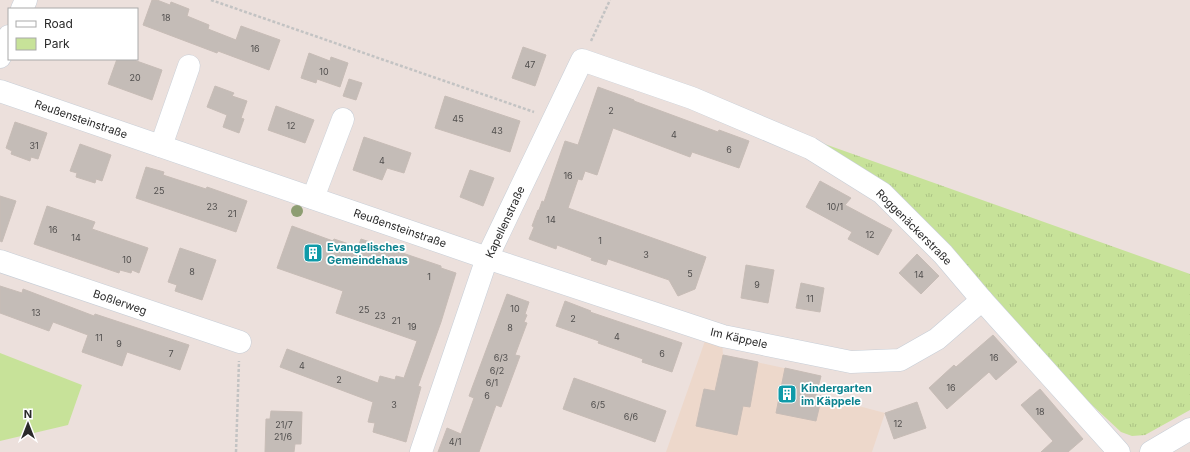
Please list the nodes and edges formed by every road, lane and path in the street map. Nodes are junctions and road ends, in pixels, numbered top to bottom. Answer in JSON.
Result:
{"nodes":[{"id":1,"x":211,"y":0,"type":"edge"},
{"id":2,"x":610,"y":0,"type":"edge"},
{"id":3,"x":8,"y":38,"type":"edge"},
{"id":4,"x":0,"y":57,"type":"edge"},
{"id":5,"x":582,"y":60,"type":"junction"},
{"id":6,"x":190,"y":66,"type":"dead end"},
{"id":7,"x":0,"y":91,"type":"edge"},
{"id":8,"x":343,"y":119,"type":"dead end"},
{"id":9,"x":554,"y":119,"type":"junction"},
{"id":10,"x":161,"y":146,"type":"junction"},
{"id":11,"x":313,"y":198,"type":"junction"},
{"id":12,"x":487,"y":258,"type":"junction"},
{"id":13,"x":0,"y":261,"type":"edge"},
{"id":14,"x":982,"y":300,"type":"junction"},
{"id":15,"x":240,"y":342,"type":"joint"},
{"id":16,"x":1190,"y":429,"type":"edge"},
{"id":17,"x":236,"y":452,"type":"edge"},
{"id":18,"x":421,"y":452,"type":"edge"},
{"id":19,"x":1119,"y":452,"type":"edge"},
{"id":20,"x":1151,"y":452,"type":"edge"}],
"edges":[{"from":1,"to":9,"type":"path"},
{"from":2,"to":5,"type":"path"},
{"from":3,"to":4,"type":"street"},
{"from":5,"to":9,"type":"street","name":"Kapellenstraße"},
{"from":5,"to":14,"type":"street","name":"Roggenäckerstraße"},
{"from":6,"to":10,"type":"street"},
{"from":7,"to":10,"type":"street","name":"Reußensteinstraße"},
{"from":8,"to":11,"type":"street"},
{"from":9,"to":12,"type":"street","name":"Kapellenstraße"},
{"from":10,"to":11,"type":"street","name":"Reußensteinstraße"},
{"from":11,"to":12,"type":"street","name":"Reußensteinstraße"},
{"from":12,"to":14,"type":"street","name":"Im Käppele"},
{"from":12,"to":18,"type":"street","name":"Kapellenstraße"},
{"from":13,"to":15,"type":"street","name":"Boßlerweg"},
{"from":14,"to":19,"type":"street","name":"Roggenäckerstraße"},
{"from":15,"to":17,"type":"path"},
{"from":16,"to":20,"type":"street"}]}
